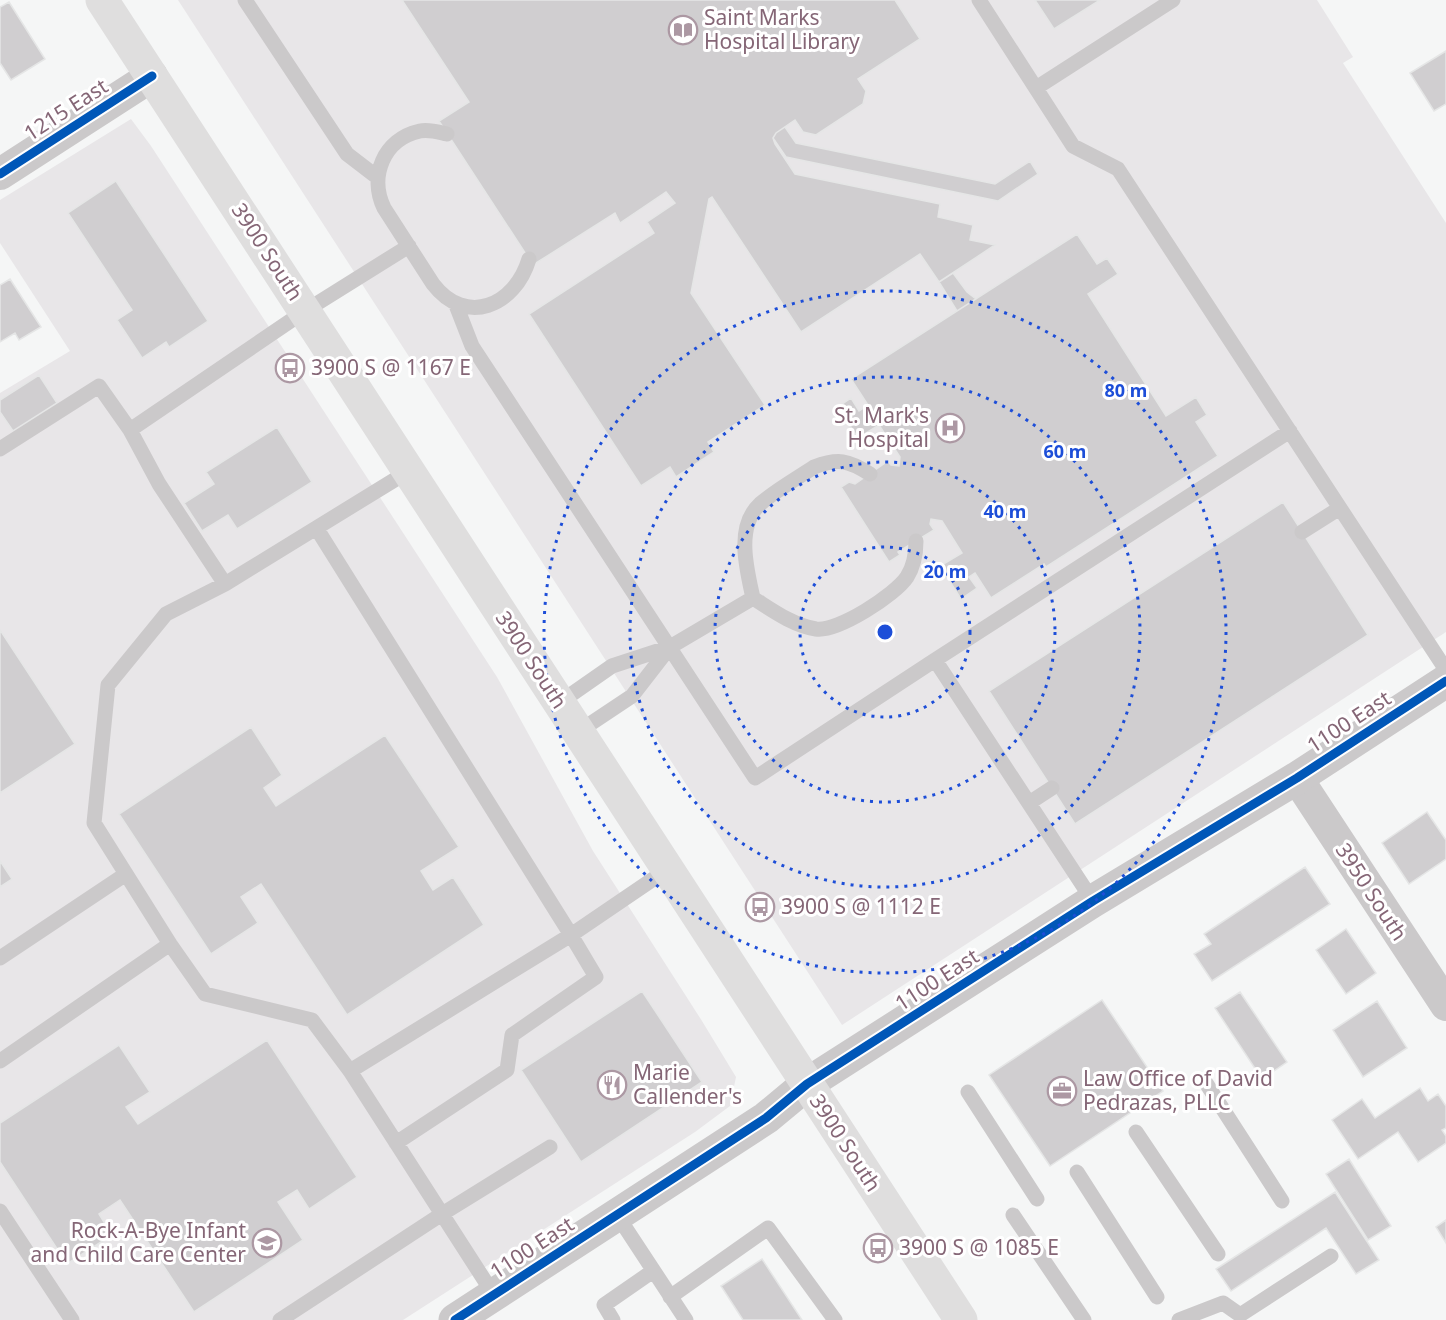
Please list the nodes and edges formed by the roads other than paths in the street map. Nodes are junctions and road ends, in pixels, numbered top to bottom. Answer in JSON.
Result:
{"nodes":[{"id":1,"x":102,"y":0,"type":"edge"},
{"id":2,"x":244,"y":0,"type":"edge"},
{"id":3,"x":979,"y":0,"type":"edge"},
{"id":4,"x":1173,"y":0,"type":"edge"},
{"id":5,"x":152,"y":76,"type":"junction"},
{"id":6,"x":1036,"y":88,"type":"junction"},
{"id":7,"x":447,"y":134,"type":"dead end"},
{"id":8,"x":0,"y":174,"type":"edge"},
{"id":9,"x":377,"y":177,"type":"junction"},
{"id":10,"x":409,"y":246,"type":"junction"},
{"id":11,"x":529,"y":259,"type":"dead end"},
{"id":12,"x":456,"y":305,"type":"junction"},
{"id":13,"x":305,"y":311,"type":"junction"},
{"id":14,"x":130,"y":430,"type":"junction"},
{"id":15,"x":1290,"y":431,"type":"junction"},
{"id":16,"x":0,"y":449,"type":"edge"},
{"id":17,"x":409,"y":471,"type":"junction"},
{"id":18,"x":870,"y":474,"type":"dead end"},
{"id":19,"x":1340,"y":508,"type":"junction"},
{"id":20,"x":317,"y":529,"type":"junction"},
{"id":21,"x":1302,"y":532,"type":"dead end"},
{"id":22,"x":916,"y":541,"type":"dead end"},
{"id":23,"x":225,"y":584,"type":"junction"},
{"id":24,"x":753,"y":598,"type":"junction"},
{"id":25,"x":670,"y":647,"type":"junction"},
{"id":26,"x":935,"y":660,"type":"junction"},
{"id":27,"x":1446,"y":670,"type":"edge"},
{"id":28,"x":1446,"y":681,"type":"edge"},
{"id":29,"x":559,"y":703,"type":"junction"},
{"id":30,"x":578,"y":732,"type":"junction"},
{"id":31,"x":1297,"y":777,"type":"junction"},
{"id":32,"x":1052,"y":788,"type":"dead end"},
{"id":33,"x":1029,"y":802,"type":"junction"},
{"id":34,"x":668,"y":869,"type":"junction"},
{"id":35,"x":126,"y":874,"type":"junction"},
{"id":36,"x":1093,"y":901,"type":"junction"},
{"id":37,"x":571,"y":934,"type":"junction"},
{"id":38,"x":170,"y":944,"type":"junction"},
{"id":39,"x":0,"y":958,"type":"edge"},
{"id":40,"x":1446,"y":1005,"type":"edge"},
{"id":41,"x":0,"y":1061,"type":"edge"},
{"id":42,"x":350,"y":1071,"type":"junction"},
{"id":43,"x":1206,"y":1083,"type":"dead end"},
{"id":44,"x":807,"y":1084,"type":"junction"},
{"id":45,"x":968,"y":1092,"type":"dead end"},
{"id":46,"x":1136,"y":1132,"type":"dead end"},
{"id":47,"x":396,"y":1143,"type":"junction"},
{"id":48,"x":550,"y":1148,"type":"dead end"},
{"id":49,"x":1077,"y":1172,"type":"dead end"},
{"id":50,"x":1037,"y":1199,"type":"dead end"},
{"id":51,"x":1282,"y":1201,"type":"dead end"},
{"id":52,"x":0,"y":1211,"type":"edge"},
{"id":53,"x":442,"y":1214,"type":"junction"},
{"id":54,"x":617,"y":1215,"type":"junction"},
{"id":55,"x":1013,"y":1215,"type":"dead end"},
{"id":56,"x":1218,"y":1254,"type":"dead end"},
{"id":57,"x":1331,"y":1256,"type":"dead end"},
{"id":58,"x":653,"y":1271,"type":"junction"},
{"id":59,"x":670,"y":1297,"type":"junction"},
{"id":60,"x":1157,"y":1297,"type":"dead end"},
{"id":61,"x":472,"y":1312,"type":"edge"},
{"id":62,"x":72,"y":1320,"type":"edge"},
{"id":63,"x":280,"y":1320,"type":"edge"},
{"id":64,"x":613,"y":1320,"type":"edge"},
{"id":65,"x":686,"y":1320,"type":"edge"},
{"id":66,"x":835,"y":1320,"type":"edge"},
{"id":67,"x":961,"y":1320,"type":"edge"},
{"id":68,"x":1084,"y":1320,"type":"edge"},
{"id":69,"x":1179,"y":1320,"type":"edge"}],
"edges":[{"from":1,"to":5,"type":"main road","name":"3900 South"},
{"from":2,"to":9,"type":"lane"},
{"from":3,"to":6,"type":"lane"},
{"from":4,"to":6,"type":"lane"},
{"from":5,"to":8,"type":"street","name":"1215 East"},
{"from":5,"to":13,"type":"main road","name":"3900 South"},
{"from":6,"to":15,"type":"lane"},
{"from":7,"to":9,"type":"lane"},
{"from":9,"to":10,"type":"lane"},
{"from":10,"to":12,"type":"lane"},
{"from":10,"to":13,"type":"lane"},
{"from":11,"to":12,"type":"lane"},
{"from":12,"to":25,"type":"lane"},
{"from":13,"to":14,"type":"lane"},
{"from":13,"to":17,"type":"main road","name":"3900 South"},
{"from":14,"to":16,"type":"lane"},
{"from":14,"to":23,"type":"lane"},
{"from":15,"to":19,"type":"lane"},
{"from":15,"to":26,"type":"lane"},
{"from":17,"to":20,"type":"lane"},
{"from":17,"to":29,"type":"main road","name":"3900 South"},
{"from":18,"to":24,"type":"lane"},
{"from":19,"to":21,"type":"lane"},
{"from":19,"to":27,"type":"lane"},
{"from":20,"to":23,"type":"lane"},
{"from":20,"to":37,"type":"lane"},
{"from":22,"to":24,"type":"lane"},
{"from":23,"to":35,"type":"lane"},
{"from":24,"to":25,"type":"lane"},
{"from":25,"to":26,"type":"lane"},
{"from":25,"to":29,"type":"lane"},
{"from":25,"to":30,"type":"lane"},
{"from":26,"to":33,"type":"lane"},
{"from":28,"to":31,"type":"street","name":"1100 East"},
{"from":29,"to":30,"type":"main road","name":"3900 South"},
{"from":30,"to":34,"type":"main road","name":"3900 South"},
{"from":31,"to":36,"type":"street","name":"1100 East"},
{"from":31,"to":40,"type":"street","name":"3950 South"},
{"from":32,"to":33,"type":"lane"},
{"from":33,"to":36,"type":"lane"},
{"from":34,"to":37,"type":"lane"},
{"from":34,"to":44,"type":"main road","name":"3900 South"},
{"from":35,"to":38,"type":"lane"},
{"from":35,"to":39,"type":"lane"},
{"from":36,"to":44,"type":"street","name":"1100 East"},
{"from":37,"to":42,"type":"lane"},
{"from":37,"to":47,"type":"lane"},
{"from":38,"to":41,"type":"lane"},
{"from":38,"to":42,"type":"lane"},
{"from":42,"to":47,"type":"lane"},
{"from":43,"to":51,"type":"lane"},
{"from":44,"to":54,"type":"street","name":"1100 East"},
{"from":44,"to":67,"type":"main road","name":"3900 South"},
{"from":45,"to":50,"type":"lane"},
{"from":46,"to":56,"type":"lane"},
{"from":47,"to":53,"type":"lane"},
{"from":48,"to":53,"type":"lane"},
{"from":49,"to":60,"type":"lane"},
{"from":52,"to":62,"type":"lane"},
{"from":53,"to":61,"type":"lane"},
{"from":53,"to":63,"type":"lane"},
{"from":54,"to":58,"type":"lane"},
{"from":54,"to":61,"type":"street","name":"1100 East"},
{"from":55,"to":68,"type":"lane"},
{"from":57,"to":69,"type":"lane"},
{"from":58,"to":59,"type":"lane"},
{"from":58,"to":64,"type":"lane"},
{"from":59,"to":65,"type":"lane"},
{"from":59,"to":66,"type":"lane"}]}
